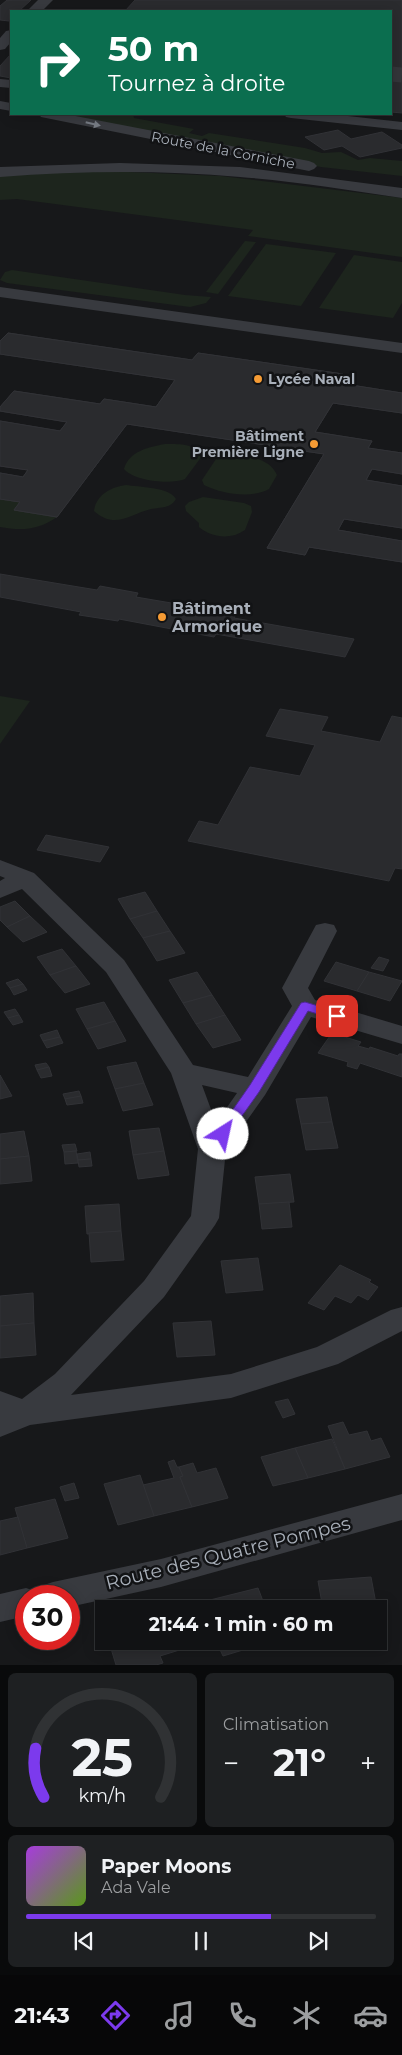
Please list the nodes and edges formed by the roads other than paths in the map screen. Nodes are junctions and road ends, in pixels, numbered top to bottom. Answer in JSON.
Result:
{"nodes":[{"id":1,"x":46,"y":0,"type":"edge"},
{"id":2,"x":35,"y":10,"type":"edge"},
{"id":3,"x":10,"y":35,"type":"edge"},
{"id":4,"x":0,"y":46,"type":"edge"},
{"id":5,"x":51,"y":115,"type":"edge"},
{"id":6,"x":300,"y":115,"type":"edge"},
{"id":7,"x":402,"y":126,"type":"edge"},
{"id":8,"x":0,"y":172,"type":"edge"},
{"id":9,"x":402,"y":179,"type":"edge"},
{"id":10,"x":402,"y":193,"type":"edge"},
{"id":11,"x":0,"y":292,"type":"edge"},
{"id":12,"x":402,"y":348,"type":"edge"},
{"id":13,"x":0,"y":867,"type":"edge"},
{"id":14,"x":25,"y":878,"type":"junction"},
{"id":15,"x":0,"y":890,"type":"edge"},
{"id":16,"x":325,"y":931,"type":"dead end"},
{"id":17,"x":305,"y":1006,"type":"junction"},
{"id":18,"x":402,"y":1035,"type":"edge"},
{"id":19,"x":184,"y":1072,"type":"junction"},
{"id":20,"x":255,"y":1088,"type":"junction"},
{"id":21,"x":212,"y":1149,"type":"junction"},
{"id":22,"x":402,"y":1318,"type":"edge"},
{"id":23,"x":8,"y":1414,"type":"edge"},
{"id":24,"x":402,"y":1507,"type":"edge"},
{"id":25,"x":80,"y":1590,"type":"edge"},
{"id":26,"x":15,"y":1605,"type":"edge"},
{"id":27,"x":0,"y":1608,"type":"edge"}],
"edges":[{"from":1,"to":2,"type":"street"},
{"from":3,"to":4,"type":"street"},
{"from":5,"to":9,"type":"street","name":"Route de la Corniche","one_way":true},
{"from":6,"to":7,"type":"street"},
{"from":8,"to":10,"type":"street"},
{"from":11,"to":12,"type":"street"},
{"from":13,"to":14,"type":"street"},
{"from":14,"to":15,"type":"street"},
{"from":14,"to":19,"type":"street"},
{"from":16,"to":17,"type":"street"},
{"from":17,"to":18,"type":"street"},
{"from":17,"to":20,"type":"street"},
{"from":19,"to":20,"type":"street"},
{"from":19,"to":21,"type":"street"},
{"from":20,"to":21,"type":"street"},
{"from":21,"to":23,"type":"street"},
{"from":22,"to":23,"type":"street"},
{"from":24,"to":25,"type":"street","name":"Route des Quatre Pompes"},
{"from":26,"to":27,"type":"street"}]}
